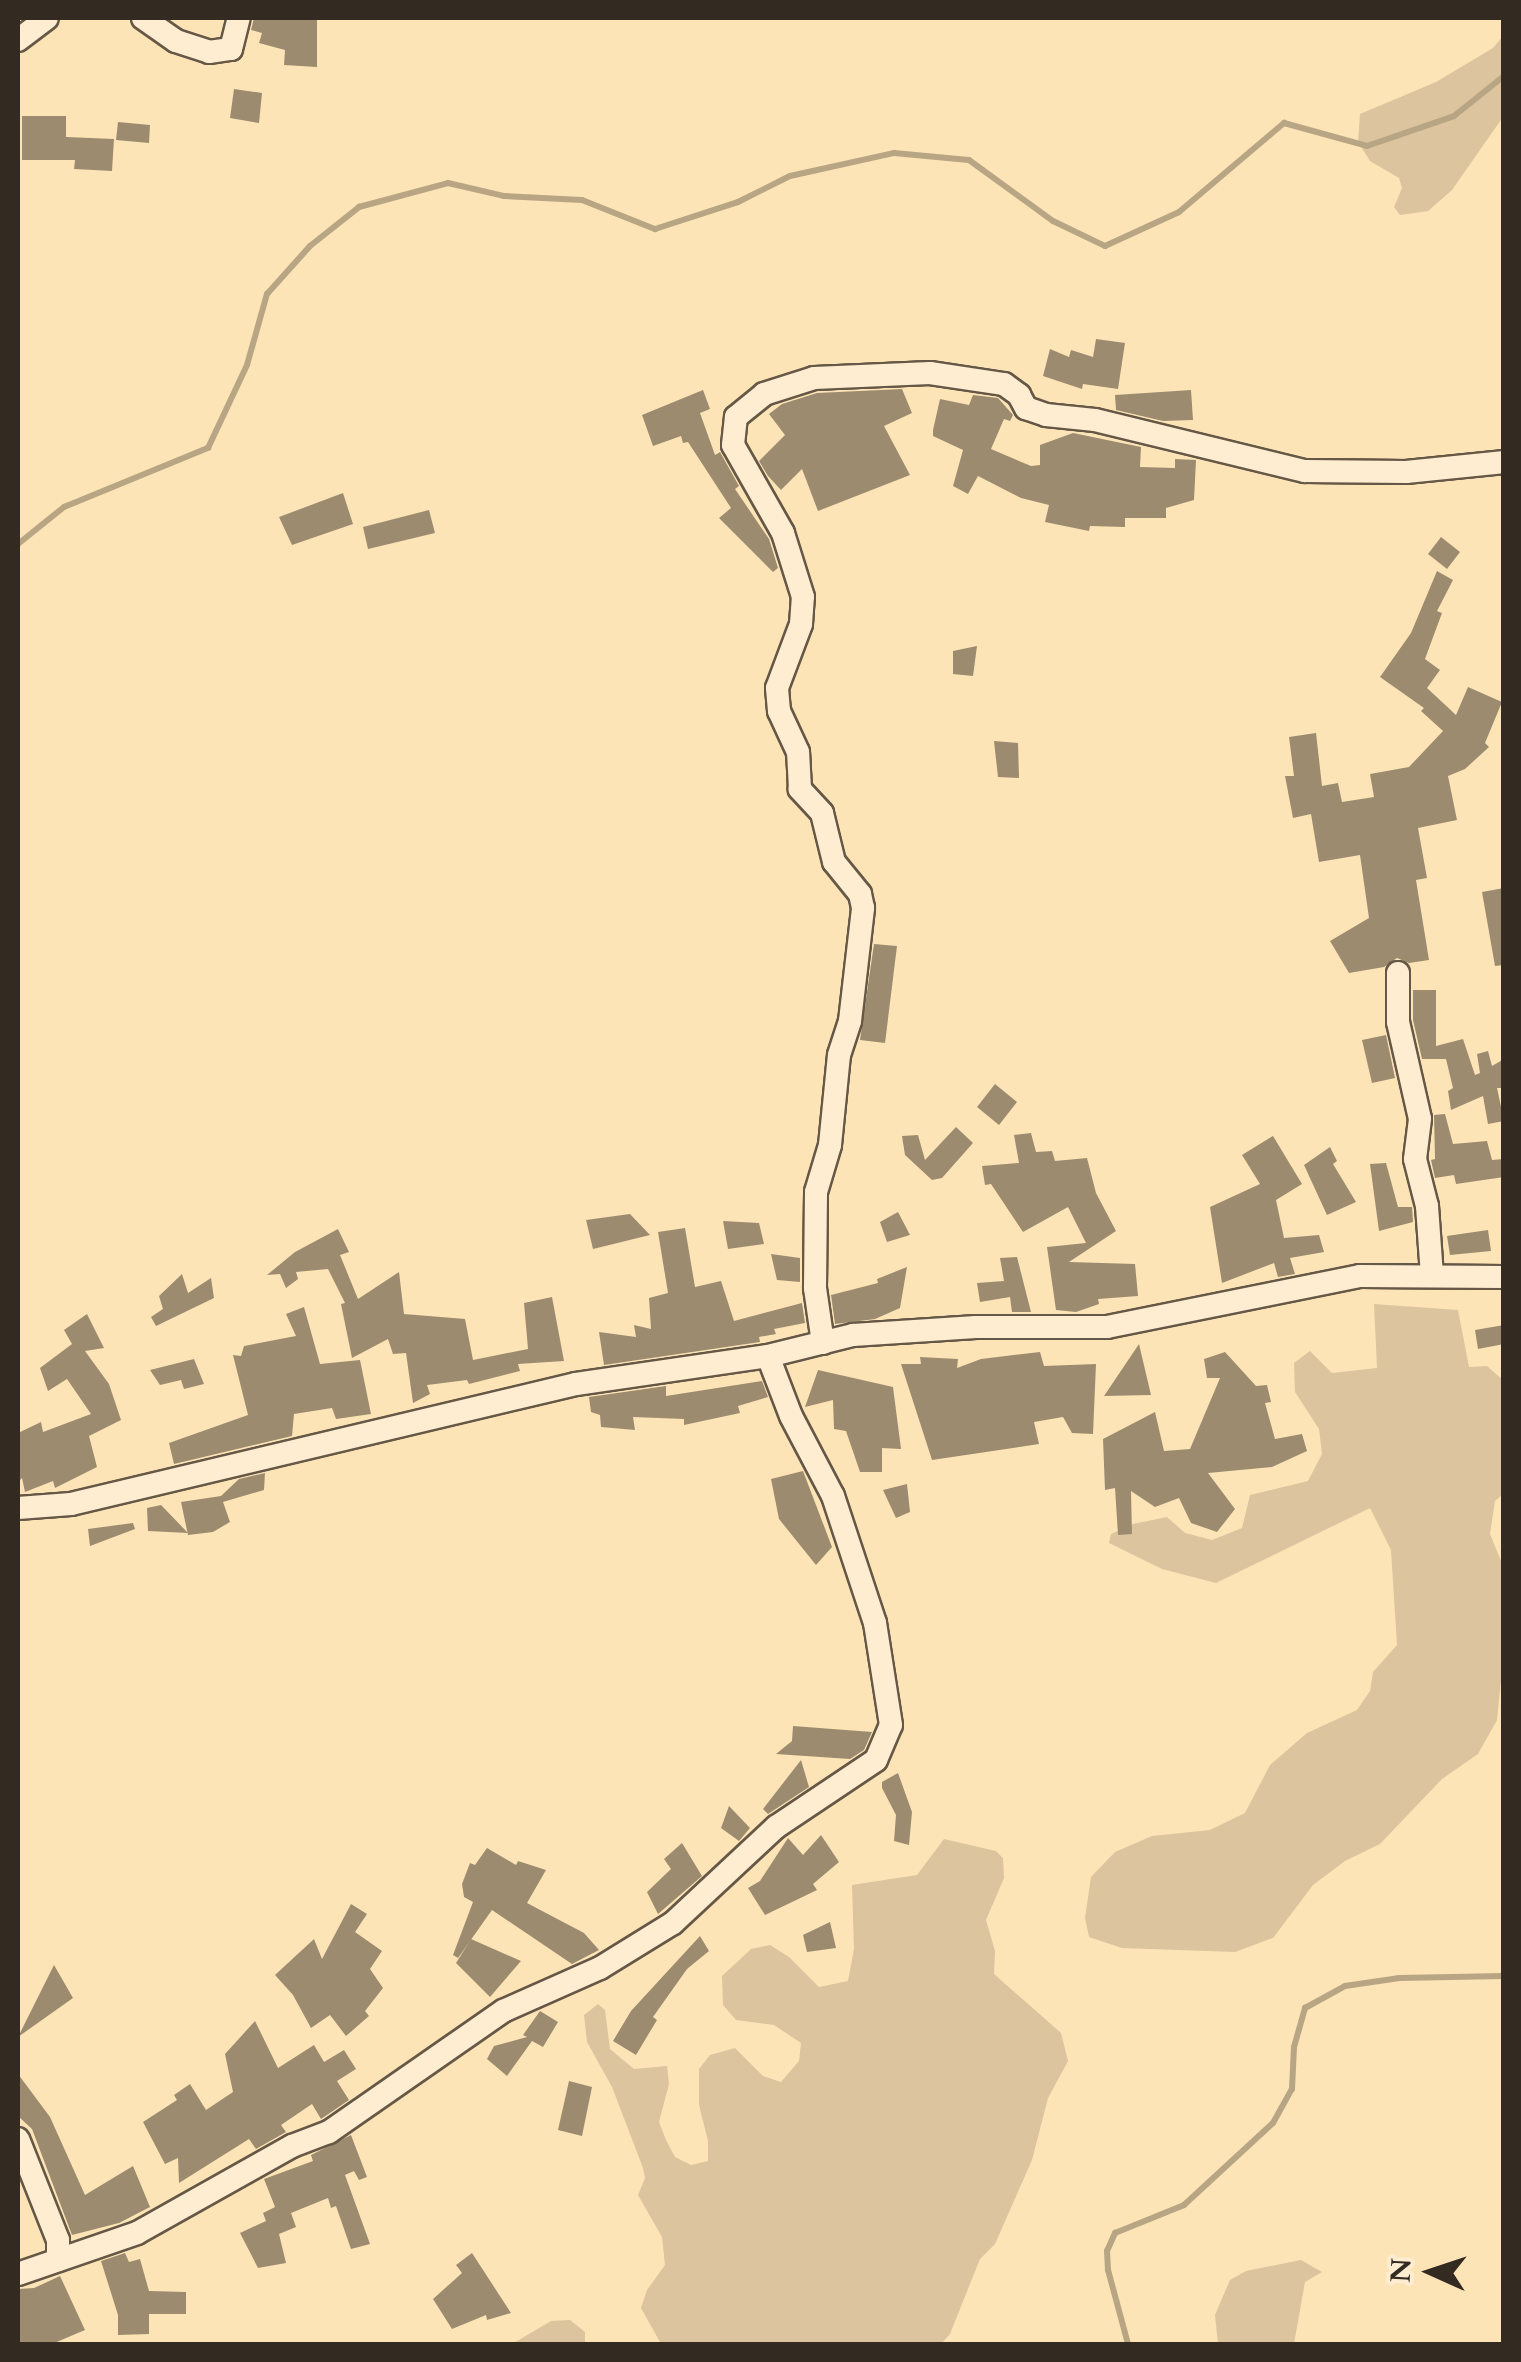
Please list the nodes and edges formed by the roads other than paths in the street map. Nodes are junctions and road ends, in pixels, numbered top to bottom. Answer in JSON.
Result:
{"nodes":[{"id":1,"x":46,"y":18,"type":"edge"},
{"id":2,"x":143,"y":18,"type":"edge"},
{"id":3,"x":239,"y":18,"type":"edge"},
{"id":4,"x":18,"y":40,"type":"edge"},
{"id":5,"x":1504,"y":462,"type":"edge"},
{"id":6,"x":1398,"y":973,"type":"dead end"},
{"id":7,"x":1432,"y":1276,"type":"junction"},
{"id":8,"x":1504,"y":1277,"type":"edge"},
{"id":9,"x":824,"y":1343,"type":"junction"},
{"id":10,"x":768,"y":1356,"type":"junction"},
{"id":11,"x":18,"y":1508,"type":"edge"},
{"id":12,"x":18,"y":2139,"type":"edge"},
{"id":13,"x":58,"y":2260,"type":"junction"},
{"id":14,"x":18,"y":2274,"type":"edge"}],
"edges":[{"from":1,"to":4,"type":"street"},
{"from":2,"to":3,"type":"street"},
{"from":5,"to":9,"type":"street"},
{"from":6,"to":7,"type":"street"},
{"from":7,"to":8,"type":"street"},
{"from":7,"to":9,"type":"street"},
{"from":9,"to":10,"type":"street"},
{"from":10,"to":11,"type":"street"},
{"from":10,"to":13,"type":"street"},
{"from":12,"to":13,"type":"street"},
{"from":13,"to":14,"type":"street"}]}
